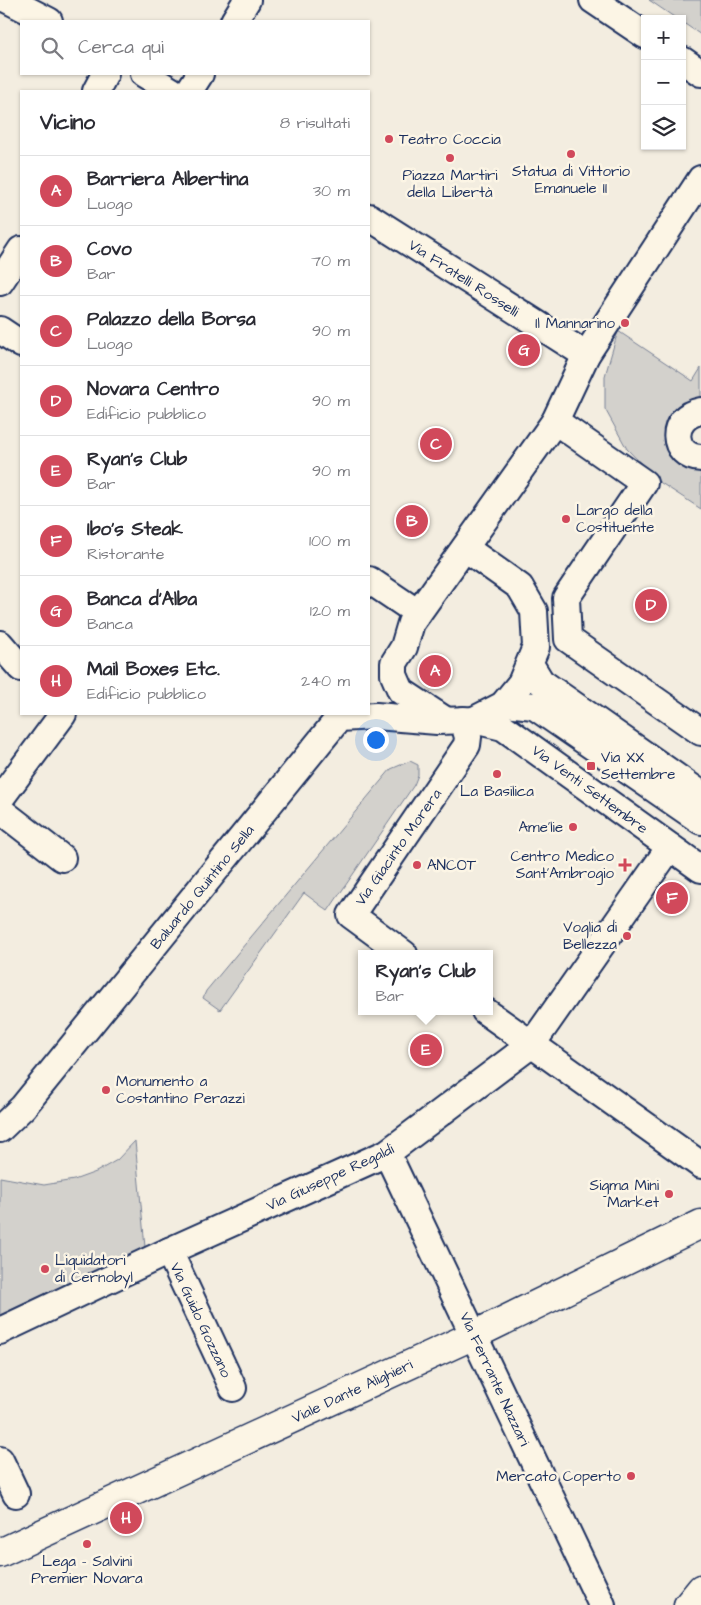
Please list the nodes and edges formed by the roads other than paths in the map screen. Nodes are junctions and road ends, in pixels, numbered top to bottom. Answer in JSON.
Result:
{"nodes":[{"id":1,"x":8,"y":0,"type":"edge"},
{"id":2,"x":594,"y":0,"type":"edge"},
{"id":3,"x":47,"y":20,"type":"edge"},
{"id":4,"x":641,"y":32,"type":"edge"},
{"id":5,"x":686,"y":63,"type":"edge"},
{"id":6,"x":701,"y":73,"type":"edge"},
{"id":7,"x":104,"y":75,"type":"edge"},
{"id":8,"x":146,"y":75,"type":"edge"},
{"id":9,"x":199,"y":75,"type":"edge"},
{"id":10,"x":97,"y":90,"type":"edge"},
{"id":11,"x":170,"y":90,"type":"edge"},
{"id":12,"x":190,"y":90,"type":"edge"},
{"id":13,"x":701,"y":179,"type":"edge"},
{"id":14,"x":372,"y":228,"type":"edge"},
{"id":15,"x":20,"y":252,"type":"edge"},
{"id":16,"x":0,"y":282,"type":"edge"},
{"id":17,"x":0,"y":330,"type":"edge"},
{"id":18,"x":20,"y":343,"type":"edge"},
{"id":19,"x":586,"y":355,"type":"junction"},
{"id":20,"x":701,"y":411,"type":"edge"},
{"id":21,"x":555,"y":421,"type":"junction"},
{"id":22,"x":701,"y":458,"type":"edge"},
{"id":23,"x":464,"y":548,"type":"junction"},
{"id":24,"x":370,"y":581,"type":"edge"},
{"id":25,"x":418,"y":614,"type":"junction"},
{"id":26,"x":568,"y":631,"type":"junction"},
{"id":27,"x":0,"y":644,"type":"edge"},
{"id":28,"x":530,"y":664,"type":"junction"},
{"id":29,"x":20,"y":667,"type":"edge"},
{"id":30,"x":505,"y":703,"type":"junction"},
{"id":31,"x":62,"y":715,"type":"edge"},
{"id":32,"x":701,"y":719,"type":"edge"},
{"id":33,"x":455,"y":721,"type":"junction"},
{"id":34,"x":701,"y":732,"type":"edge"},
{"id":35,"x":701,"y":794,"type":"edge"},
{"id":36,"x":0,"y":800,"type":"edge"},
{"id":37,"x":0,"y":810,"type":"edge"},
{"id":38,"x":701,"y":821,"type":"edge"},
{"id":39,"x":670,"y":847,"type":"junction"},
{"id":40,"x":62,"y":858,"type":"dead end"},
{"id":41,"x":701,"y":869,"type":"edge"},
{"id":42,"x":398,"y":950,"type":"edge"},
{"id":43,"x":491,"y":1015,"type":"edge"},
{"id":44,"x":532,"y":1044,"type":"junction"},
{"id":45,"x":0,"y":1129,"type":"edge"},
{"id":46,"x":387,"y":1153,"type":"junction"},
{"id":47,"x":701,"y":1165,"type":"edge"},
{"id":48,"x":701,"y":1224,"type":"edge"},
{"id":49,"x":169,"y":1251,"type":"junction"},
{"id":50,"x":0,"y":1331,"type":"edge"},
{"id":51,"x":474,"y":1335,"type":"junction"},
{"id":52,"x":233,"y":1388,"type":"dead end"},
{"id":53,"x":0,"y":1460,"type":"edge"},
{"id":54,"x":16,"y":1494,"type":"dead end"},
{"id":55,"x":0,"y":1553,"type":"edge"},
{"id":56,"x":701,"y":1588,"type":"edge"},
{"id":57,"x":602,"y":1605,"type":"edge"},
{"id":58,"x":688,"y":1605,"type":"edge"}],
"edges":[{"from":1,"to":3,"type":"street"},
{"from":2,"to":4,"type":"street"},
{"from":5,"to":6,"type":"street"},
{"from":7,"to":10,"type":"street"},
{"from":8,"to":11,"type":"street"},
{"from":9,"to":12,"type":"street"},
{"from":13,"to":19,"type":"street"},
{"from":14,"to":19,"type":"street","name":"Via Fratelli Rosselli"},
{"from":15,"to":16,"type":"street"},
{"from":17,"to":18,"type":"street"},
{"from":19,"to":21,"type":"street"},
{"from":20,"to":22,"type":"street"},
{"from":21,"to":23,"type":"street"},
{"from":21,"to":26,"type":"street"},
{"from":23,"to":25,"type":"street"},
{"from":23,"to":28,"type":"street"},
{"from":24,"to":25,"type":"street"},
{"from":25,"to":33,"type":"street"},
{"from":26,"to":32,"type":"street"},
{"from":26,"to":34,"type":"street"},
{"from":27,"to":29,"type":"street"},
{"from":28,"to":30,"type":"street"},
{"from":28,"to":35,"type":"street"},
{"from":30,"to":33,"type":"street"},
{"from":30,"to":38,"type":"street"},
{"from":31,"to":36,"type":"street"},
{"from":33,"to":39,"type":"street","name":"Via Venti Settembre"},
{"from":33,"to":42,"type":"street","name":"Via Giacinto Morera"},
{"from":33,"to":45,"type":"street","name":"Baluardo Quintino Sella"},
{"from":37,"to":40,"type":"street"},
{"from":39,"to":41,"type":"street","name":"Via Venti Settembre"},
{"from":39,"to":44,"type":"street","name":"Via Giuseppe Regaldi"},
{"from":43,"to":44,"type":"street"},
{"from":44,"to":46,"type":"street","name":"Via Giuseppe Regaldi"},
{"from":44,"to":47,"type":"street"},
{"from":46,"to":49,"type":"street","name":"Via Giuseppe Regaldi"},
{"from":46,"to":51,"type":"street","name":"Via Ferrante Nazzari"},
{"from":48,"to":51,"type":"main road","name":"Viale Dante Alighieri"},
{"from":49,"to":50,"type":"street","name":"Via Giuseppe Regaldi"},
{"from":49,"to":52,"type":"street","name":"Via Guido Gozzano"},
{"from":51,"to":55,"type":"main road","name":"Viale Dante Alighieri"},
{"from":51,"to":57,"type":"street","name":"Via Ferrante Nazzari"},
{"from":53,"to":54,"type":"street"},
{"from":56,"to":58,"type":"main road"}]}
